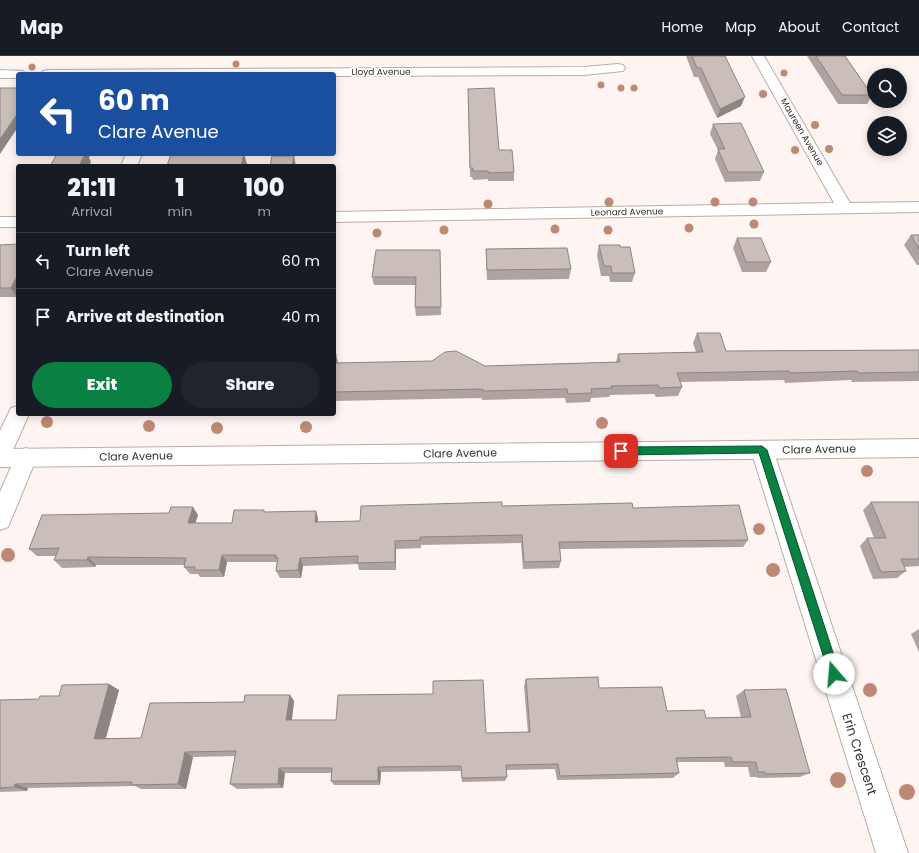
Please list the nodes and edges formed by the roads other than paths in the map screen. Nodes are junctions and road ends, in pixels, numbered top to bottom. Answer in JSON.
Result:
{"nodes":[{"id":1,"x":758,"y":56,"type":"edge"},
{"id":2,"x":618,"y":68,"type":"dead end"},
{"id":3,"x":171,"y":70,"type":"edge"},
{"id":4,"x":110,"y":72,"type":"edge"},
{"id":5,"x":0,"y":74,"type":"edge"},
{"id":6,"x":16,"y":74,"type":"edge"},
{"id":7,"x":919,"y":207,"type":"edge"},
{"id":8,"x":846,"y":209,"type":"junction"},
{"id":9,"x":336,"y":217,"type":"edge"},
{"id":10,"x":0,"y":222,"type":"edge"},
{"id":11,"x":16,"y":222,"type":"edge"},
{"id":12,"x":17,"y":416,"type":"edge"},
{"id":13,"x":919,"y":448,"type":"edge"},
{"id":14,"x":762,"y":450,"type":"junction"},
{"id":15,"x":0,"y":457,"type":"edge"},
{"id":16,"x":26,"y":457,"type":"junction"},
{"id":17,"x":0,"y":520,"type":"edge"},
{"id":18,"x":892,"y":853,"type":"edge"}],
"edges":[{"from":1,"to":8,"type":"street","name":"Maureen Avenue"},
{"from":2,"to":3,"type":"street","name":"Lloyd Avenue"},
{"from":3,"to":4,"type":"street","name":"Lloyd Avenue"},
{"from":5,"to":6,"type":"street"},
{"from":7,"to":8,"type":"street","name":"Leonard Avenue"},
{"from":8,"to":9,"type":"street","name":"Leonard Avenue"},
{"from":10,"to":11,"type":"street"},
{"from":12,"to":15,"type":"street"},
{"from":13,"to":14,"type":"street","name":"Clare Avenue"},
{"from":14,"to":16,"type":"street","name":"Clare Avenue"},
{"from":14,"to":18,"type":"street","name":"Erin Crescent"},
{"from":15,"to":16,"type":"street","name":"Clare Avenue"},
{"from":16,"to":17,"type":"street"}]}
